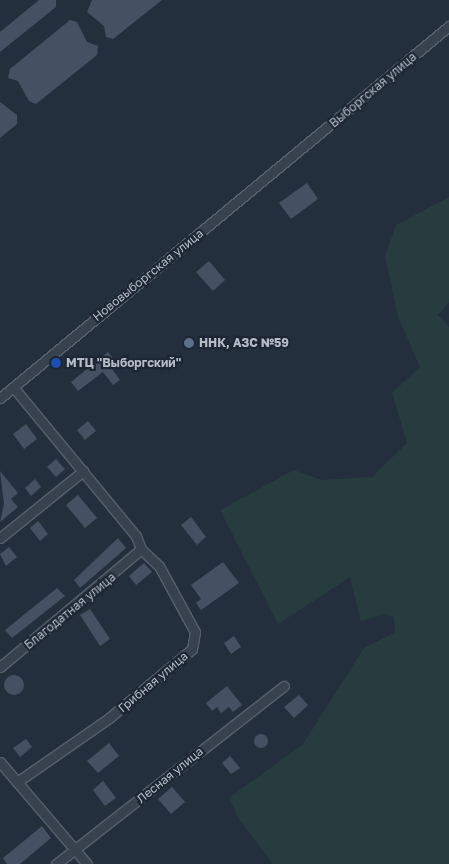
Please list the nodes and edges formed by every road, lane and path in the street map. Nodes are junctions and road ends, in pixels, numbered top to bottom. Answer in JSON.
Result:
{"nodes":[{"id":1,"x":449,"y":26,"type":"edge"},
{"id":2,"x":297,"y":154,"type":"joint"},
{"id":3,"x":14,"y":387,"type":"junction"},
{"id":4,"x":0,"y":398,"type":"edge"},
{"id":5,"x":83,"y":471,"type":"junction"},
{"id":6,"x":0,"y":538,"type":"edge"},
{"id":7,"x":140,"y":552,"type":"junction"},
{"id":8,"x":0,"y":667,"type":"edge"},
{"id":9,"x":284,"y":686,"type":"dead end"},
{"id":10,"x":0,"y":762,"type":"edge"},
{"id":11,"x":17,"y":782,"type":"junction"},
{"id":12,"x":75,"y":850,"type":"junction"},
{"id":13,"x":56,"y":864,"type":"edge"},
{"id":14,"x":87,"y":864,"type":"edge"}],
"edges":[{"from":1,"to":2,"type":"street","name":"Выборгская улица"},
{"from":2,"to":3,"type":"street","name":"Нововыборгская улица"},
{"from":3,"to":4,"type":"street","name":"Нововыборгская улица"},
{"from":3,"to":5,"type":"street"},
{"from":5,"to":6,"type":"street"},
{"from":5,"to":7,"type":"street"},
{"from":7,"to":8,"type":"street","name":"Благодатная улица"},
{"from":7,"to":11,"type":"street","name":"Грибная улица"},
{"from":9,"to":12,"type":"street","name":"Лесная улица"},
{"from":10,"to":11,"type":"street"},
{"from":11,"to":12,"type":"street"},
{"from":12,"to":13,"type":"street","name":"Лесная улица"},
{"from":12,"to":14,"type":"street"}]}
